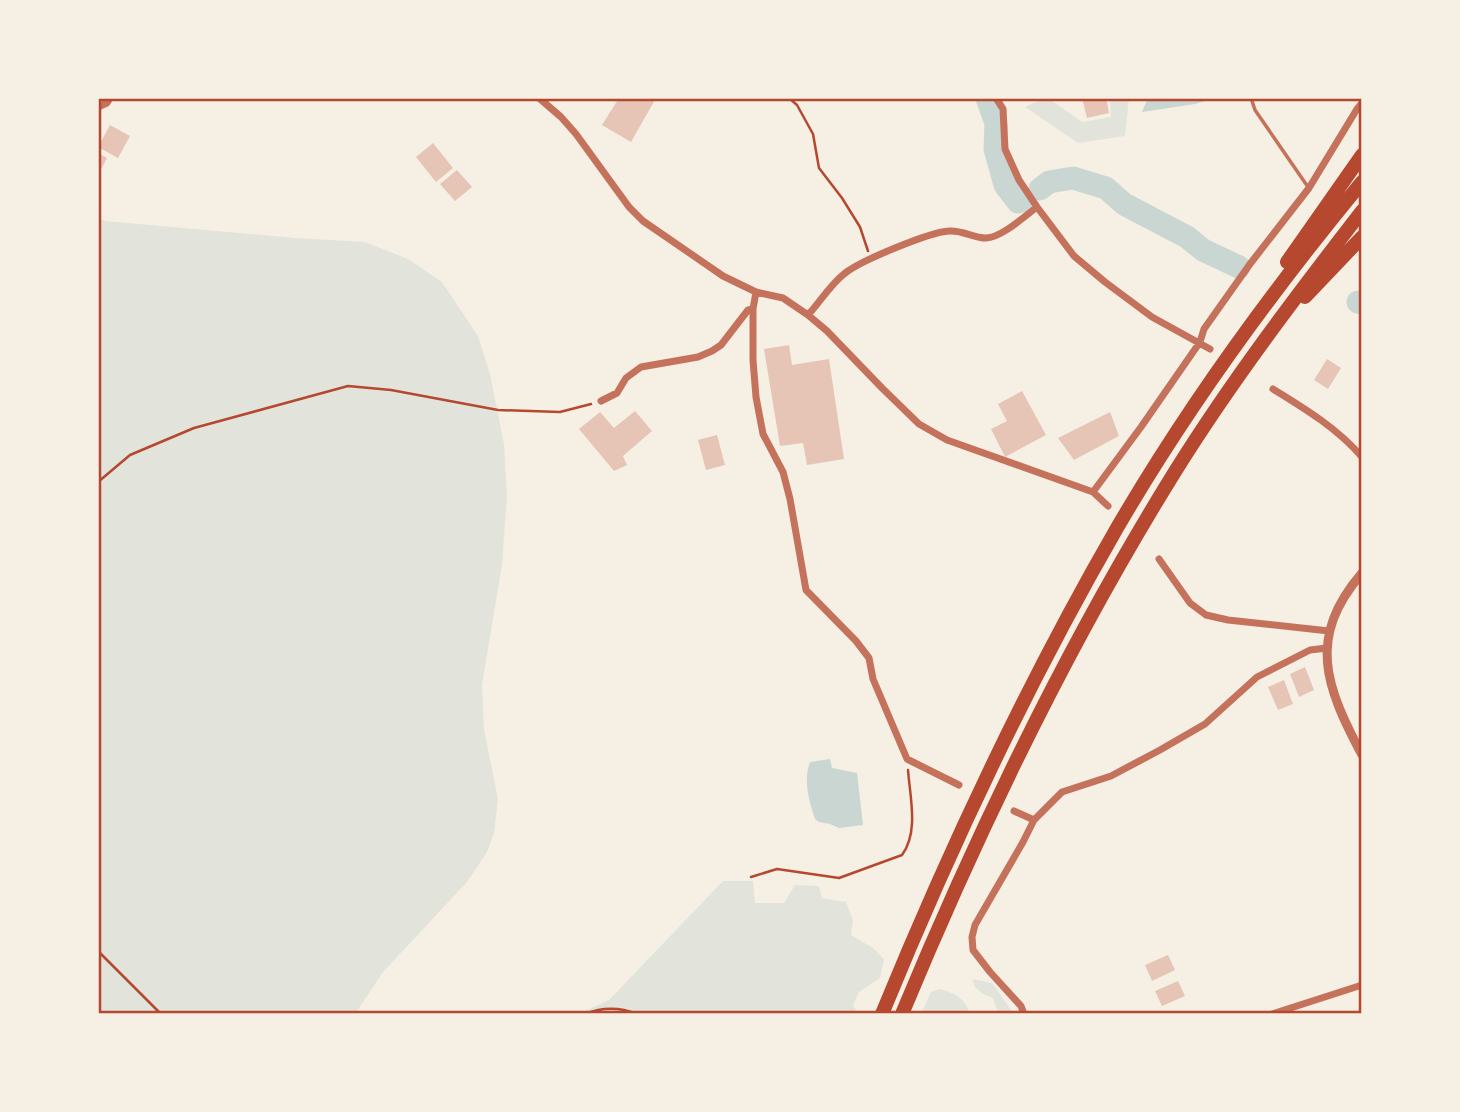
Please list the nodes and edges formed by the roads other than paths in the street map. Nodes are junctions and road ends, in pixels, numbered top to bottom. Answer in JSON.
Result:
{"nodes":[{"id":1,"x":110,"y":98,"type":"edge"},
{"id":2,"x":539,"y":98,"type":"edge"},
{"id":3,"x":996,"y":98,"type":"edge"},
{"id":4,"x":1251,"y":98,"type":"edge"},
{"id":5,"x":98,"y":107,"type":"edge"},
{"id":6,"x":1360,"y":108,"type":"edge"},
{"id":7,"x":1362,"y":155,"type":"edge"},
{"id":8,"x":1362,"y":182,"type":"edge"},
{"id":9,"x":1309,"y":188,"type":"junction"},
{"id":10,"x":1037,"y":207,"type":"junction"},
{"id":11,"x":1362,"y":211,"type":"edge"},
{"id":12,"x":1362,"y":237,"type":"edge"},
{"id":13,"x":756,"y":292,"type":"junction"},
{"id":14,"x":753,"y":309,"type":"junction"},
{"id":15,"x":808,"y":315,"type":"junction"},
{"id":16,"x":1200,"y":342,"type":"junction"},
{"id":17,"x":1259,"y":347,"type":"junction"},
{"id":18,"x":1210,"y":349,"type":"dead end"},
{"id":19,"x":1273,"y":389,"type":"dead end"},
{"id":20,"x":1201,"y":396,"type":"junction"},
{"id":21,"x":601,"y":401,"type":"road end"},
{"id":22,"x":1362,"y":457,"type":"edge"},
{"id":23,"x":1093,"y":492,"type":"junction"},
{"id":24,"x":1108,"y":506,"type":"dead end"},
{"id":25,"x":1159,"y":559,"type":"dead end"},
{"id":26,"x":1362,"y":573,"type":"edge"},
{"id":27,"x":1329,"y":631,"type":"junction"},
{"id":28,"x":1327,"y":648,"type":"junction"},
{"id":29,"x":1362,"y":755,"type":"edge"},
{"id":30,"x":959,"y":785,"type":"dead end"},
{"id":31,"x":1014,"y":811,"type":"dead end"},
{"id":32,"x":1034,"y":820,"type":"junction"},
{"id":33,"x":1362,"y":985,"type":"edge"},
{"id":34,"x":881,"y":1014,"type":"edge"},
{"id":35,"x":902,"y":1014,"type":"edge"},
{"id":36,"x":1024,"y":1014,"type":"edge"},
{"id":37,"x":1272,"y":1014,"type":"edge"}],
"edges":[{"from":1,"to":5,"type":"street"},
{"from":2,"to":13,"type":"street"},
{"from":3,"to":10,"type":"street"},
{"from":4,"to":9,"type":"lane"},
{"from":6,"to":9,"type":"street"},
{"from":7,"to":20,"type":"highway"},
{"from":8,"to":20,"type":"highway"},
{"from":9,"to":16,"type":"street"},
{"from":10,"to":15,"type":"street"},
{"from":10,"to":16,"type":"street"},
{"from":11,"to":17,"type":"highway"},
{"from":12,"to":17,"type":"highway"},
{"from":13,"to":14,"type":"street"},
{"from":13,"to":15,"type":"street"},
{"from":14,"to":21,"type":"street"},
{"from":14,"to":30,"type":"street"},
{"from":15,"to":23,"type":"street"},
{"from":16,"to":18,"type":"street"},
{"from":16,"to":23,"type":"street"},
{"from":17,"to":35,"type":"highway"},
{"from":19,"to":22,"type":"street"},
{"from":20,"to":34,"type":"highway"},
{"from":23,"to":24,"type":"street"},
{"from":25,"to":27,"type":"street"},
{"from":26,"to":27,"type":"street"},
{"from":27,"to":28,"type":"street"},
{"from":28,"to":29,"type":"street"},
{"from":28,"to":32,"type":"street"},
{"from":31,"to":32,"type":"street"},
{"from":32,"to":36,"type":"street"},
{"from":33,"to":37,"type":"street"}]}
